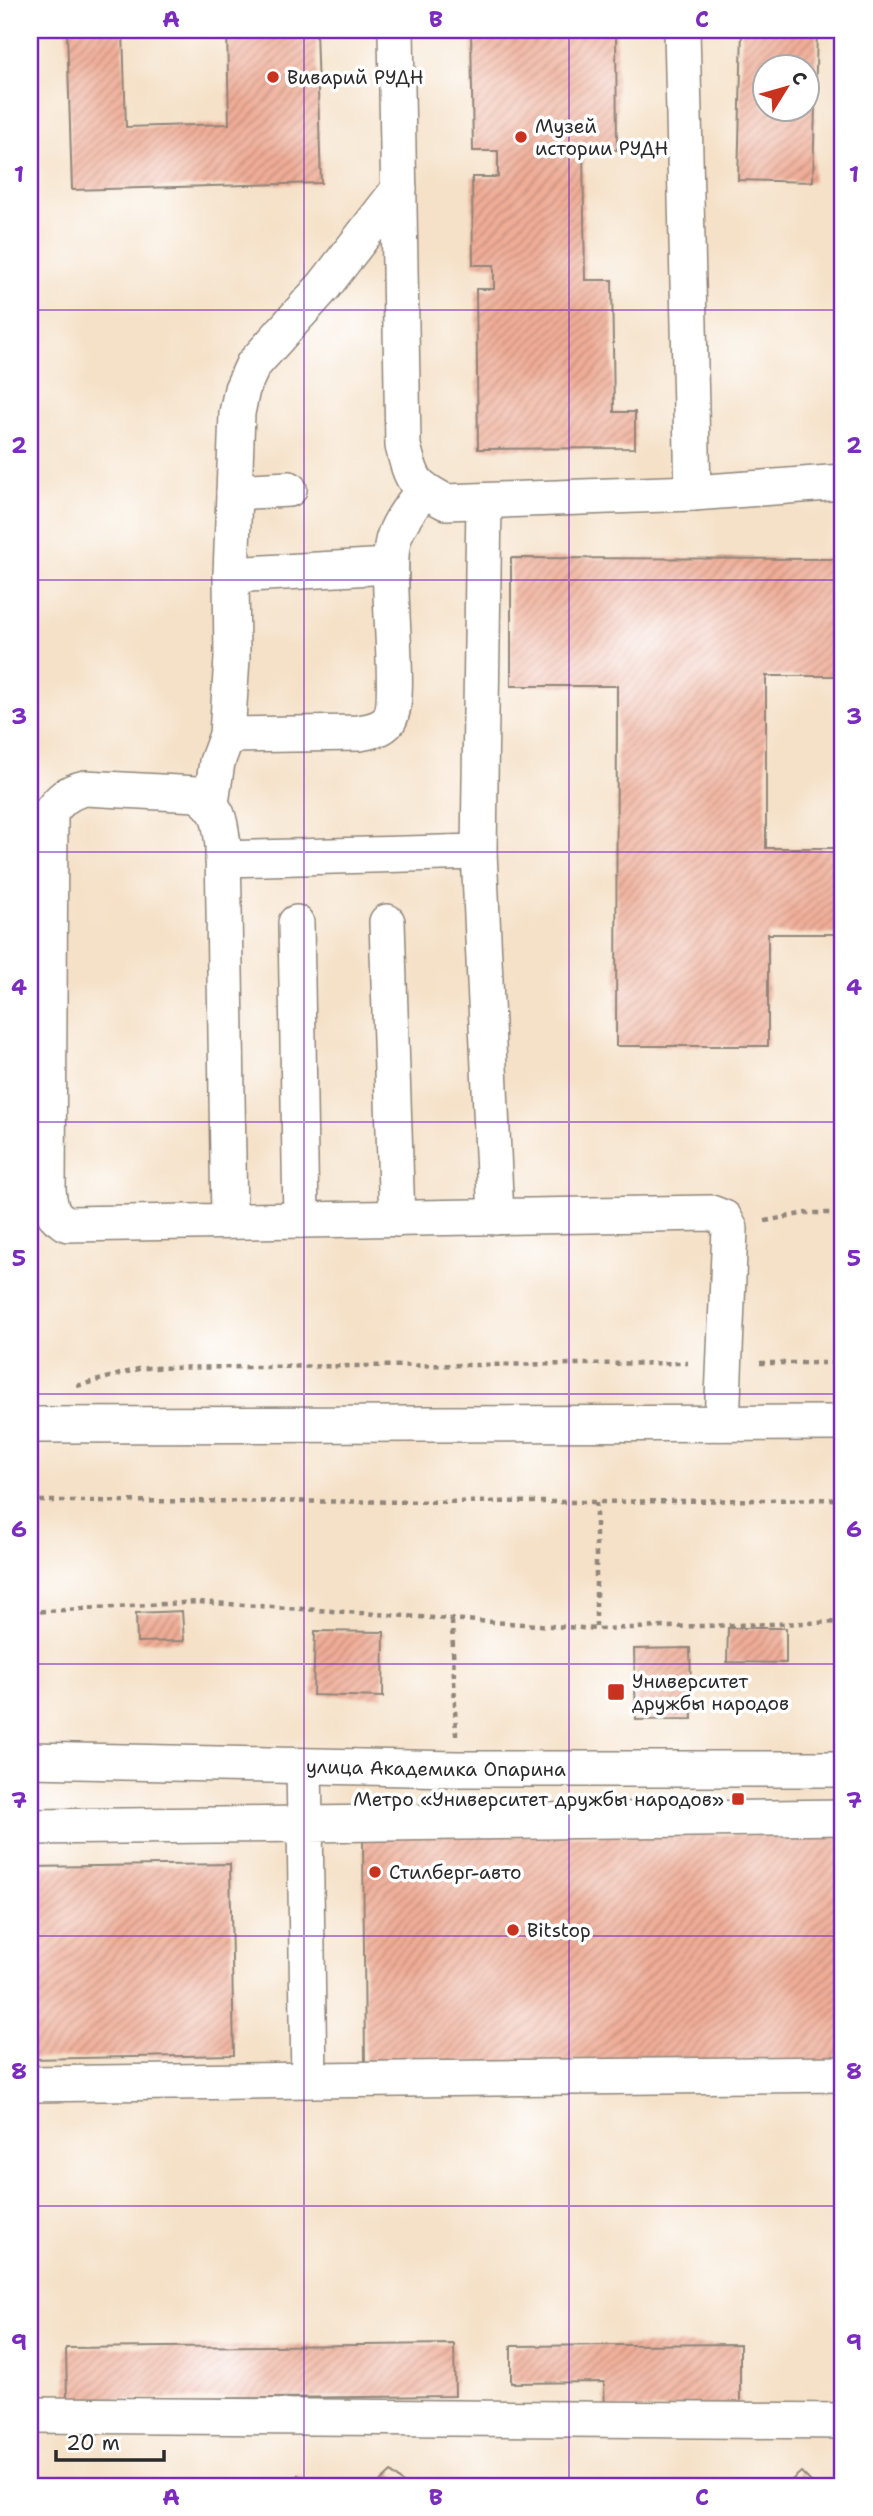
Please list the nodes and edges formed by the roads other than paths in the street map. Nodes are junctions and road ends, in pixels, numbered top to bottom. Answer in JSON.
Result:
{"nodes":[{"id":1,"x":396,"y":30,"type":"edge"},
{"id":2,"x":682,"y":30,"type":"edge"},
{"id":3,"x":399,"y":189,"type":"junction"},
{"id":4,"x":843,"y":482,"type":"edge"},
{"id":5,"x":289,"y":489,"type":"dead end"},
{"id":6,"x":423,"y":490,"type":"junction"},
{"id":7,"x":234,"y":492,"type":"junction"},
{"id":8,"x":694,"y":494,"type":"junction"},
{"id":9,"x":484,"y":501,"type":"junction"},
{"id":10,"x":389,"y":566,"type":"junction"},
{"id":11,"x":231,"y":575,"type":"junction"},
{"id":12,"x":227,"y":735,"type":"junction"},
{"id":13,"x":211,"y":803,"type":"junction"},
{"id":14,"x":40,"y":849,"type":"edge"},
{"id":15,"x":479,"y":852,"type":"junction"},
{"id":16,"x":223,"y":859,"type":"junction"},
{"id":17,"x":387,"y":922,"type":"dead end"},
{"id":18,"x":296,"y":923,"type":"dead end"},
{"id":19,"x":496,"y":1217,"type":"junction"},
{"id":20,"x":397,"y":1219,"type":"junction"},
{"id":21,"x":301,"y":1220,"type":"junction"},
{"id":22,"x":229,"y":1221,"type":"junction"},
{"id":23,"x":722,"y":1423,"type":"junction"},
{"id":24,"x":843,"y":1423,"type":"edge"},
{"id":25,"x":30,"y":1425,"type":"edge"},
{"id":26,"x":30,"y":1760,"type":"edge"},
{"id":27,"x":304,"y":1766,"type":"junction"},
{"id":28,"x":843,"y":1769,"type":"edge"},
{"id":29,"x":843,"y":1817,"type":"edge"},
{"id":30,"x":305,"y":1824,"type":"junction"},
{"id":31,"x":30,"y":1828,"type":"edge"},
{"id":32,"x":843,"y":2074,"type":"edge"},
{"id":33,"x":309,"y":2080,"type":"junction"},
{"id":34,"x":30,"y":2084,"type":"edge"},
{"id":35,"x":30,"y":2415,"type":"edge"},
{"id":36,"x":843,"y":2421,"type":"edge"}],
"edges":[{"from":1,"to":3,"type":"street"},
{"from":2,"to":8,"type":"street"},
{"from":3,"to":6,"type":"street"},
{"from":3,"to":7,"type":"street"},
{"from":4,"to":8,"type":"street"},
{"from":5,"to":7,"type":"street"},
{"from":6,"to":9,"type":"street"},
{"from":6,"to":10,"type":"street"},
{"from":7,"to":11,"type":"street"},
{"from":8,"to":9,"type":"street"},
{"from":9,"to":15,"type":"street"},
{"from":10,"to":11,"type":"street"},
{"from":10,"to":12,"type":"street"},
{"from":11,"to":12,"type":"street"},
{"from":12,"to":13,"type":"street"},
{"from":13,"to":14,"type":"street"},
{"from":13,"to":16,"type":"street"},
{"from":14,"to":22,"type":"street"},
{"from":15,"to":16,"type":"street"},
{"from":15,"to":19,"type":"street"},
{"from":16,"to":22,"type":"street"},
{"from":17,"to":20,"type":"street"},
{"from":18,"to":21,"type":"street"},
{"from":19,"to":20,"type":"street"},
{"from":19,"to":23,"type":"street"},
{"from":20,"to":21,"type":"street"},
{"from":21,"to":22,"type":"street"},
{"from":23,"to":24,"type":"street"},
{"from":23,"to":25,"type":"street"},
{"from":26,"to":27,"type":"street","name":"улица Академика Опарина"},
{"from":27,"to":28,"type":"street","name":"улица Академика Опарина"},
{"from":27,"to":30,"type":"street"},
{"from":29,"to":30,"type":"street"},
{"from":30,"to":31,"type":"street"},
{"from":30,"to":33,"type":"street"},
{"from":32,"to":33,"type":"street"},
{"from":33,"to":34,"type":"street"},
{"from":35,"to":36,"type":"street"}]}
